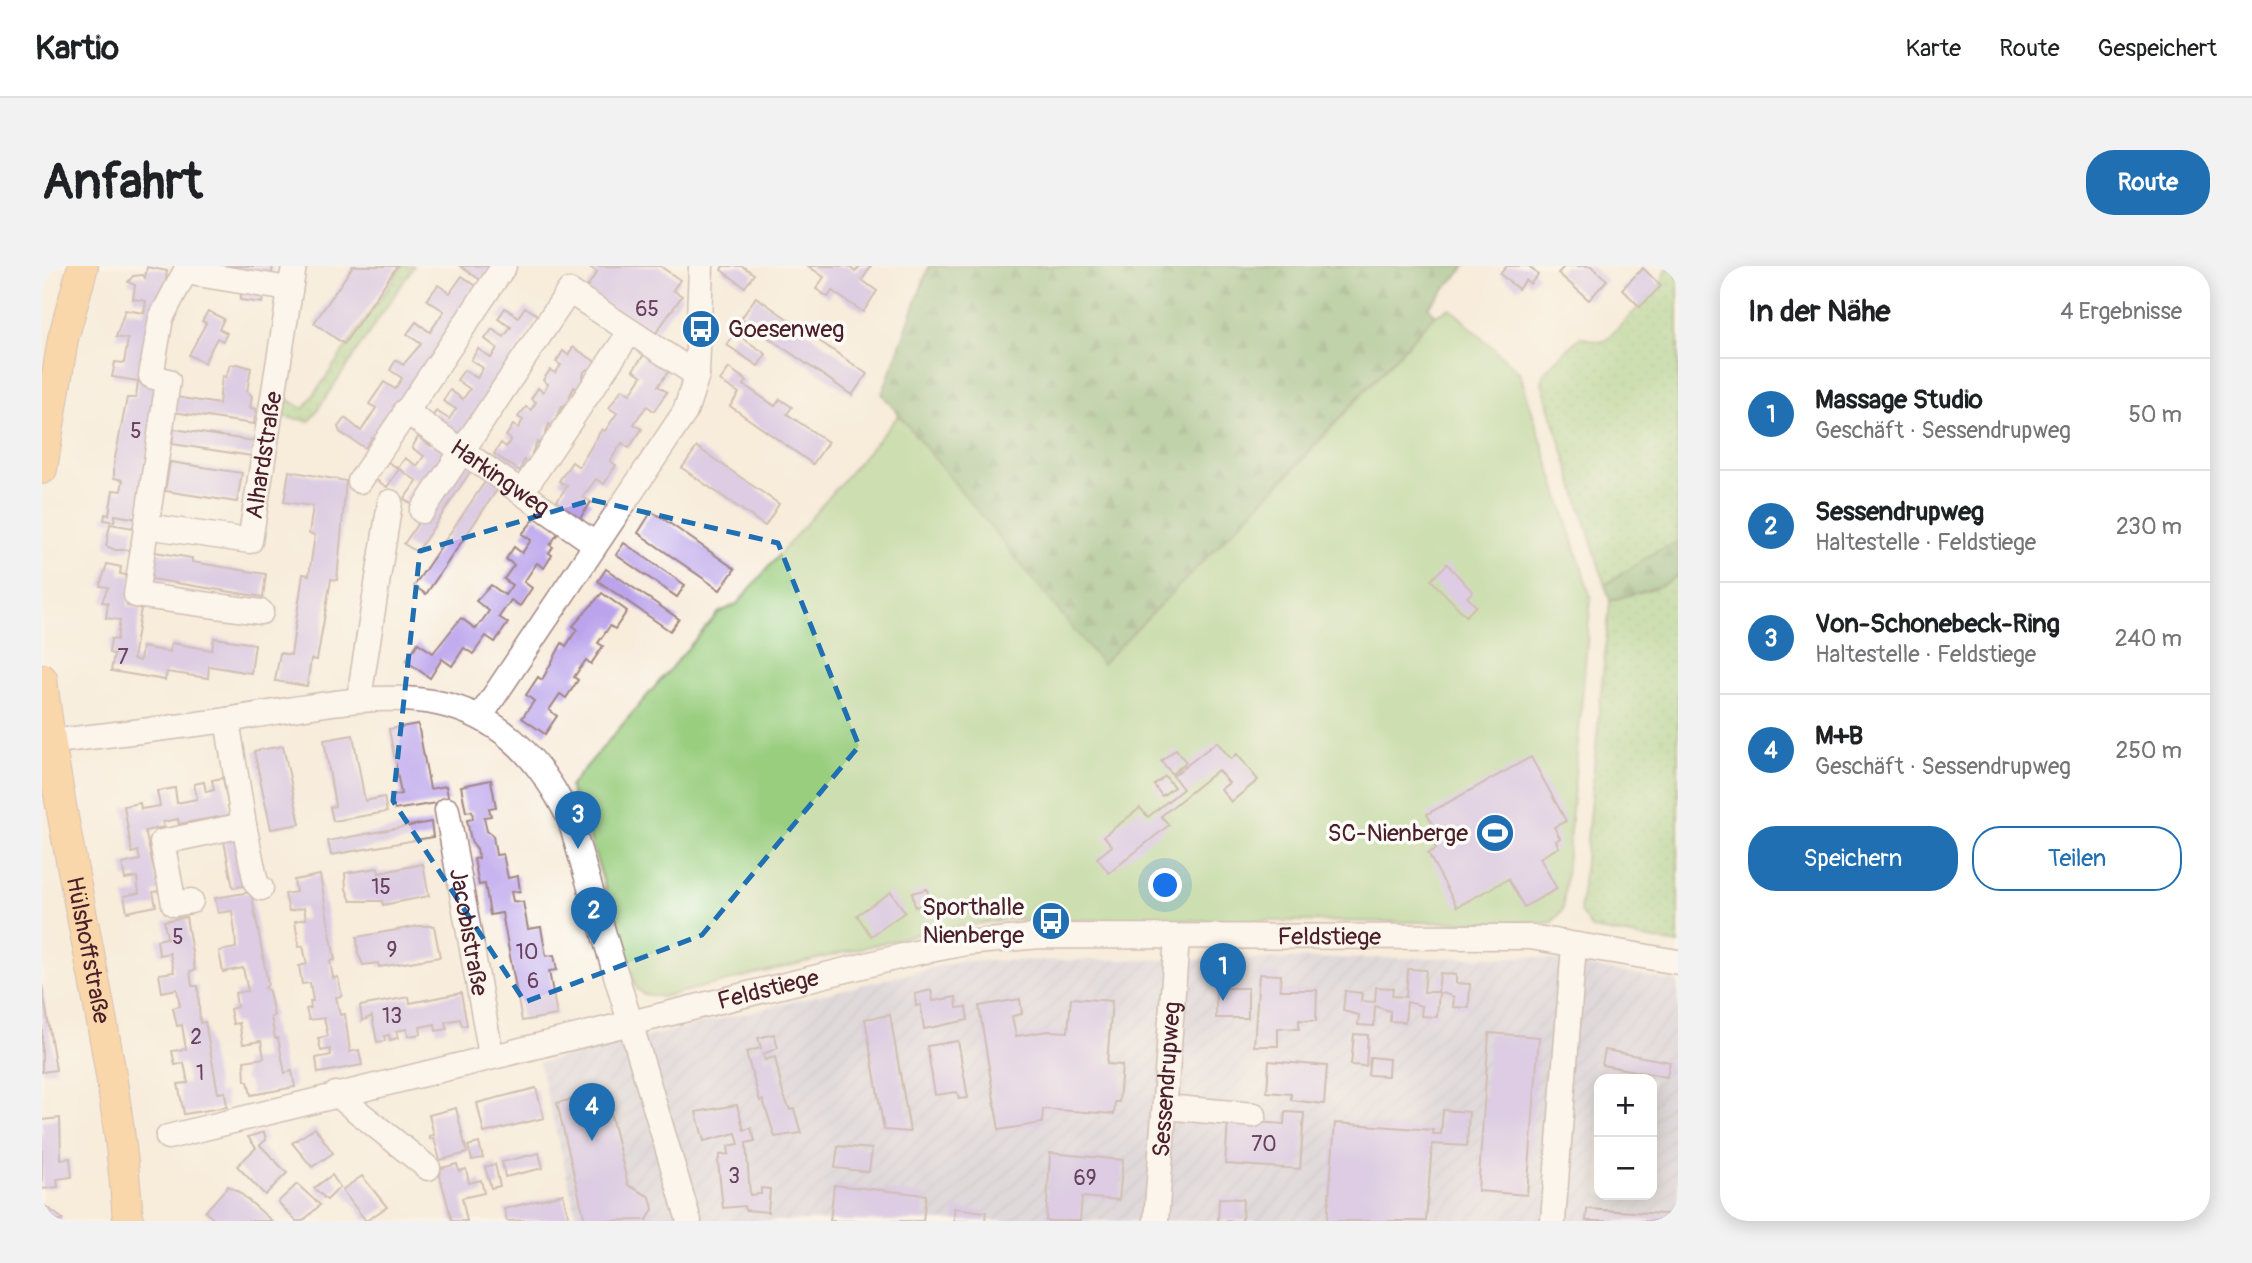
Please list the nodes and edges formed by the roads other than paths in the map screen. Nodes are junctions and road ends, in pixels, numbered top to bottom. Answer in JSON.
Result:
{"nodes":[{"id":1,"x":83,"y":266,"type":"edge"},
{"id":2,"x":504,"y":266,"type":"edge"},
{"id":3,"x":701,"y":266,"type":"edge"},
{"id":4,"x":292,"y":278,"type":"edge"},
{"id":5,"x":630,"y":332,"type":"junction"},
{"id":6,"x":697,"y":375,"type":"junction"},
{"id":7,"x":405,"y":411,"type":"junction"},
{"id":8,"x":461,"y":450,"type":"junction"},
{"id":9,"x":42,"y":469,"type":"edge"},
{"id":10,"x":360,"y":481,"type":"dead end"},
{"id":11,"x":522,"y":492,"type":"junction"},
{"id":12,"x":390,"y":502,"type":"dead end"},
{"id":13,"x":422,"y":511,"type":"dead end"},
{"id":14,"x":146,"y":526,"type":"junction"},
{"id":15,"x":595,"y":544,"type":"junction"},
{"id":16,"x":261,"y":612,"type":"dead end"},
{"id":17,"x":42,"y":679,"type":"edge"},
{"id":18,"x":359,"y":698,"type":"junction"},
{"id":19,"x":480,"y":717,"type":"junction"},
{"id":20,"x":227,"y":720,"type":"junction"},
{"id":21,"x":46,"y":743,"type":"edge"},
{"id":22,"x":447,"y":810,"type":"dead end"},
{"id":23,"x":244,"y":825,"type":"junction"},
{"id":24,"x":261,"y":888,"type":"dead end"},
{"id":25,"x":191,"y":901,"type":"dead end"},
{"id":26,"x":1177,"y":938,"type":"junction"},
{"id":27,"x":1574,"y":945,"type":"junction"},
{"id":28,"x":1678,"y":962,"type":"edge"},
{"id":29,"x":631,"y":1023,"type":"junction"},
{"id":30,"x":491,"y":1055,"type":"junction"},
{"id":31,"x":336,"y":1094,"type":"junction"},
{"id":32,"x":1165,"y":1107,"type":"junction"},
{"id":33,"x":1254,"y":1115,"type":"dead end"},
{"id":34,"x":168,"y":1137,"type":"dead end"},
{"id":35,"x":428,"y":1168,"type":"dead end"},
{"id":36,"x":128,"y":1221,"type":"edge"},
{"id":37,"x":689,"y":1221,"type":"edge"},
{"id":38,"x":1156,"y":1221,"type":"edge"},
{"id":39,"x":1553,"y":1221,"type":"edge"}],
"edges":[{"from":1,"to":9,"type":"main road"},
{"from":2,"to":7,"type":"street"},
{"from":3,"to":6,"type":"street"},
{"from":4,"to":14,"type":"street","name":"Alhardstraße"},
{"from":4,"to":14,"type":"street"},
{"from":5,"to":6,"type":"street"},
{"from":5,"to":8,"type":"street"},
{"from":5,"to":11,"type":"street"},
{"from":6,"to":15,"type":"street"},
{"from":7,"to":8,"type":"street","name":"Harkingweg"},
{"from":7,"to":10,"type":"street"},
{"from":8,"to":11,"type":"street","name":"Harkingweg"},
{"from":8,"to":13,"type":"street"},
{"from":11,"to":15,"type":"street","name":"Harkingweg"},
{"from":12,"to":18,"type":"street"},
{"from":14,"to":16,"type":"street"},
{"from":15,"to":19,"type":"street"},
{"from":17,"to":21,"type":"main road","name":"Hülshoffstraße"},
{"from":18,"to":19,"type":"street"},
{"from":18,"to":20,"type":"street"},
{"from":19,"to":29,"type":"street"},
{"from":20,"to":21,"type":"street"},
{"from":20,"to":23,"type":"street"},
{"from":21,"to":36,"type":"main road","name":"Hülshoffstraße"},
{"from":22,"to":30,"type":"street","name":"Jacobistraße"},
{"from":23,"to":24,"type":"street"},
{"from":23,"to":25,"type":"street"},
{"from":26,"to":27,"type":"street","name":"Feldstiege"},
{"from":26,"to":29,"type":"street","name":"Feldstiege"},
{"from":26,"to":32,"type":"street","name":"Sessendrupweg"},
{"from":27,"to":28,"type":"street","name":"Feldstiege"},
{"from":27,"to":39,"type":"street"},
{"from":29,"to":30,"type":"street","name":"Feldstiege"},
{"from":29,"to":37,"type":"street"},
{"from":30,"to":31,"type":"street","name":"Feldstiege"},
{"from":31,"to":34,"type":"street","name":"Feldstiege"},
{"from":31,"to":35,"type":"street"},
{"from":32,"to":33,"type":"street"},
{"from":32,"to":38,"type":"street","name":"Sessendrupweg"}]}
